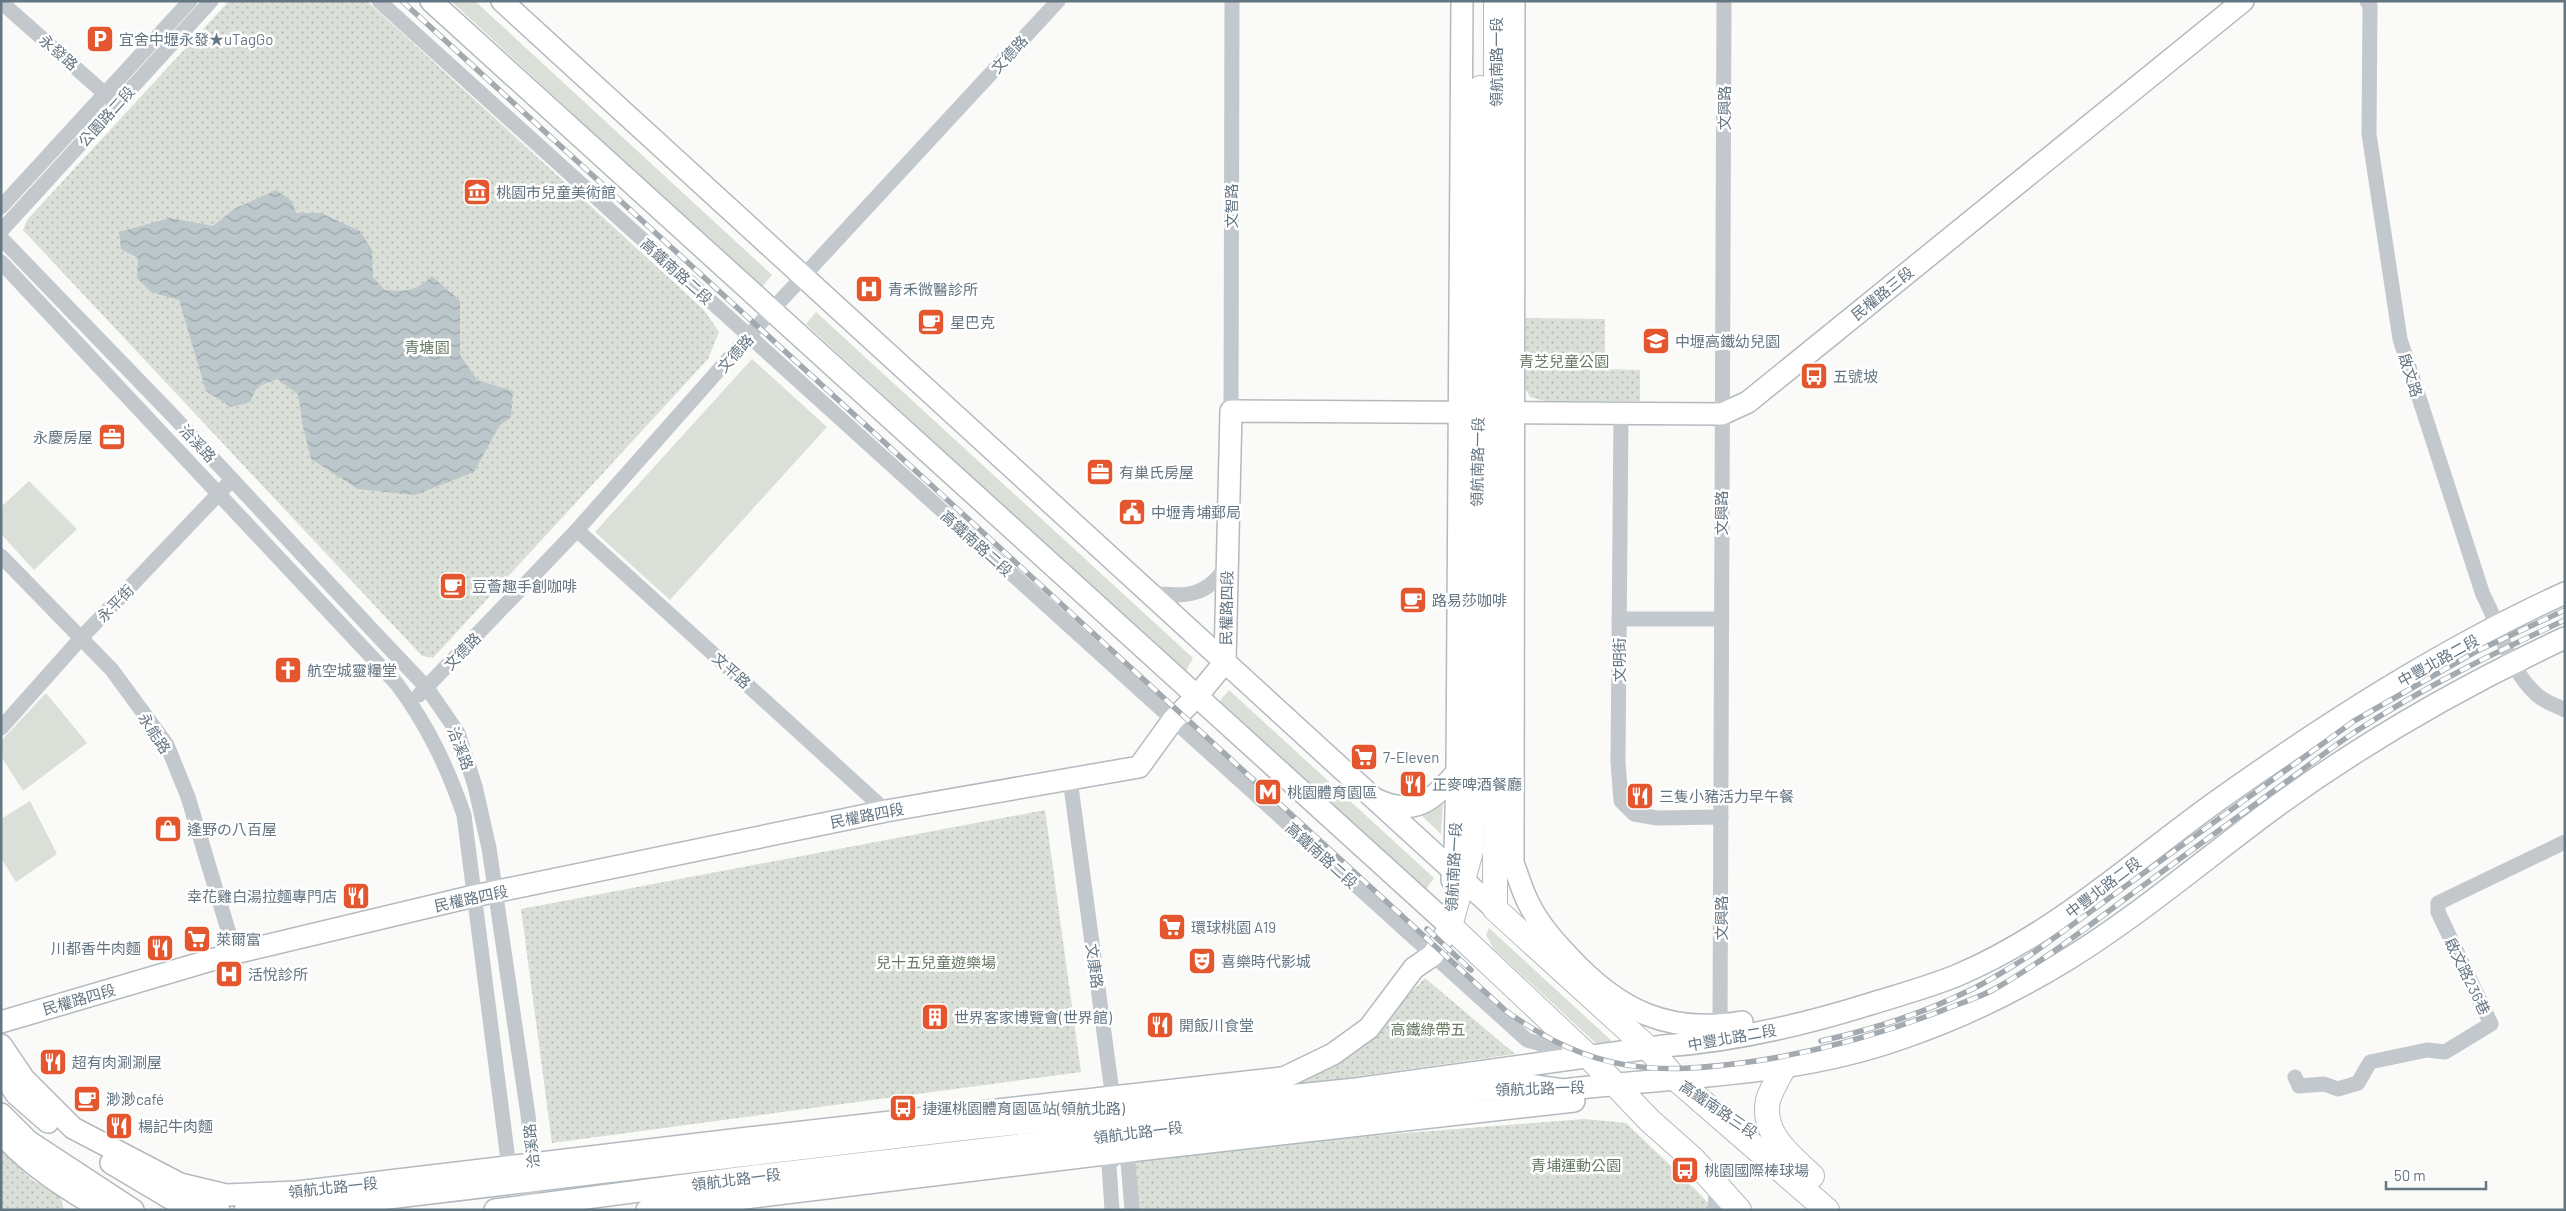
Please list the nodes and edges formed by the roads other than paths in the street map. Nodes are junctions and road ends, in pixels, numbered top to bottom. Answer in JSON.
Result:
{"nodes":[{"id":1,"x":190,"y":1,"type":"edge"},
{"id":2,"x":211,"y":1,"type":"edge"},
{"id":3,"x":379,"y":1,"type":"edge"},
{"id":4,"x":431,"y":1,"type":"edge"},
{"id":5,"x":502,"y":1,"type":"edge"},
{"id":6,"x":1058,"y":1,"type":"edge"},
{"id":7,"x":1232,"y":1,"type":"edge"},
{"id":8,"x":1462,"y":1,"type":"edge"},
{"id":9,"x":1480,"y":1,"type":"edge"},
{"id":10,"x":1496,"y":1,"type":"edge"},
{"id":11,"x":1514,"y":1,"type":"edge"},
{"id":12,"x":1724,"y":1,"type":"edge"},
{"id":13,"x":2243,"y":1,"type":"edge"},
{"id":14,"x":2367,"y":1,"type":"edge"},
{"id":15,"x":1,"y":2,"type":"edge"},
{"id":16,"x":106,"y":93,"type":"junction"},
{"id":17,"x":116,"y":105,"type":"junction"},
{"id":18,"x":1,"y":207,"type":"edge"},
{"id":19,"x":1,"y":231,"type":"edge"},
{"id":20,"x":1,"y":238,"type":"edge"},
{"id":21,"x":1,"y":262,"type":"edge"},
{"id":22,"x":804,"y":277,"type":"junction"},
{"id":23,"x":772,"y":310,"type":"junction"},
{"id":24,"x":750,"y":337,"type":"junction"},
{"id":25,"x":1231,"y":411,"type":"junction"},
{"id":26,"x":1487,"y":413,"type":"junction"},
{"id":27,"x":1621,"y":413,"type":"junction"},
{"id":28,"x":1722,"y":414,"type":"junction"},
{"id":29,"x":232,"y":479,"type":"junction"},
{"id":30,"x":219,"y":493,"type":"junction"},
{"id":31,"x":578,"y":530,"type":"junction"},
{"id":32,"x":1,"y":556,"type":"edge"},
{"id":33,"x":1227,"y":565,"type":"junction"},
{"id":34,"x":1149,"y":593,"type":"junction"},
{"id":35,"x":2565,"y":593,"type":"edge"},
{"id":36,"x":1619,"y":619,"type":"junction"},
{"id":37,"x":1721,"y":620,"type":"junction"},
{"id":38,"x":2498,"y":627,"type":"junction"},
{"id":39,"x":82,"y":637,"type":"junction"},
{"id":40,"x":2565,"y":638,"type":"edge"},
{"id":41,"x":1224,"y":662,"type":"junction"},
{"id":42,"x":2512,"y":663,"type":"junction"},
{"id":43,"x":427,"y":688,"type":"junction"},
{"id":44,"x":1197,"y":696,"type":"junction"},
{"id":45,"x":410,"y":701,"type":"junction"},
{"id":46,"x":2565,"y":710,"type":"edge"},
{"id":47,"x":1173,"y":720,"type":"junction"},
{"id":48,"x":1,"y":728,"type":"edge"},
{"id":49,"x":1457,"y":772,"type":"junction"},
{"id":50,"x":1513,"y":772,"type":"junction"},
{"id":51,"x":1070,"y":779,"type":"junction"},
{"id":52,"x":1374,"y":799,"type":"junction"},
{"id":53,"x":886,"y":811,"type":"junction"},
{"id":54,"x":1721,"y":817,"type":"junction"},
{"id":55,"x":1495,"y":842,"type":"junction"},
{"id":56,"x":2565,"y":842,"type":"edge"},
{"id":57,"x":1458,"y":875,"type":"junction"},
{"id":58,"x":485,"y":894,"type":"junction"},
{"id":59,"x":1495,"y":909,"type":"junction"},
{"id":60,"x":1450,"y":926,"type":"junction"},
{"id":61,"x":235,"y":953,"type":"junction"},
{"id":62,"x":1433,"y":955,"type":"junction"},
{"id":63,"x":1774,"y":1017,"type":"dead end"},
{"id":64,"x":1,"y":1022,"type":"edge"},
{"id":65,"x":1720,"y":1026,"type":"junction"},
{"id":66,"x":1,"y":1045,"type":"edge"},
{"id":67,"x":1649,"y":1049,"type":"junction"},
{"id":68,"x":1590,"y":1058,"type":"junction"},
{"id":69,"x":1783,"y":1069,"type":"junction"},
{"id":70,"x":1,"y":1072,"type":"edge"},
{"id":71,"x":2295,"y":1077,"type":"dead end"},
{"id":72,"x":1281,"y":1078,"type":"junction"},
{"id":73,"x":1676,"y":1079,"type":"junction"},
{"id":74,"x":1615,"y":1083,"type":"junction"},
{"id":75,"x":1183,"y":1088,"type":"junction"},
{"id":76,"x":1253,"y":1100,"type":"junction"},
{"id":77,"x":1,"y":1114,"type":"edge"},
{"id":78,"x":1116,"y":1124,"type":"junction"},
{"id":79,"x":1,"y":1133,"type":"edge"},
{"id":80,"x":750,"y":1146,"type":"junction"},
{"id":81,"x":534,"y":1172,"type":"junction"},
{"id":82,"x":510,"y":1175,"type":"junction"},
{"id":83,"x":1812,"y":1176,"type":"junction"},
{"id":84,"x":1715,"y":1182,"type":"junction"},
{"id":85,"x":756,"y":1194,"type":"edge"},
{"id":86,"x":173,"y":1201,"type":"edge"},
{"id":87,"x":78,"y":1202,"type":"edge"},
{"id":88,"x":1835,"y":1206,"type":"edge"},
{"id":89,"x":526,"y":1207,"type":"edge"},
{"id":90,"x":103,"y":1210,"type":"edge"},
{"id":91,"x":133,"y":1210,"type":"edge"},
{"id":92,"x":219,"y":1210,"type":"edge"},
{"id":93,"x":245,"y":1210,"type":"edge"},
{"id":94,"x":495,"y":1210,"type":"edge"},
{"id":95,"x":647,"y":1210,"type":"edge"},
{"id":96,"x":1112,"y":1210,"type":"edge"},
{"id":97,"x":1132,"y":1210,"type":"edge"},
{"id":98,"x":1716,"y":1210,"type":"edge"},
{"id":99,"x":1739,"y":1210,"type":"edge"},
{"id":100,"x":1744,"y":1210,"type":"edge"}],
"edges":[{"from":1,"to":16,"type":"street","name":"公園路二段"},
{"from":2,"to":17,"type":"street","name":"公園路二段"},
{"from":3,"to":24,"type":"street","name":"高鐵南路二段"},
{"from":4,"to":23,"type":"street","name":"高鐵南路二段"},
{"from":5,"to":22,"type":"street"},
{"from":6,"to":22,"type":"street","name":"文德路"},
{"from":7,"to":25,"type":"street","name":"文智路"},
{"from":8,"to":26,"type":"street","name":"領航南路一段"},
{"from":9,"to":26,"type":"main road","name":"領航南路一段"},
{"from":10,"to":26,"type":"main road","name":"領航南路一段"},
{"from":11,"to":26,"type":"street","name":"領航南路一段"},
{"from":12,"to":28,"type":"street","name":"文興路"},
{"from":13,"to":28,"type":"street","name":"民權路三段"},
{"from":14,"to":38,"type":"street","name":"啟文路"},
{"from":15,"to":16,"type":"street","name":"永發路"},
{"from":16,"to":17,"type":"street","name":"永發路"},
{"from":16,"to":18,"type":"street","name":"公園路二段"},
{"from":17,"to":19,"type":"street","name":"公園路二段"},
{"from":20,"to":29,"type":"street","name":"洽溪路"},
{"from":21,"to":30,"type":"street","name":"洽溪路"},
{"from":22,"to":23,"type":"street","name":"文德路"},
{"from":22,"to":34,"type":"street"},
{"from":23,"to":24,"type":"street","name":"文德路"},
{"from":23,"to":44,"type":"street","name":"高鐵南路二段"},
{"from":24,"to":31,"type":"street","name":"文德路"},
{"from":24,"to":47,"type":"street","name":"高鐵南路二段"},
{"from":25,"to":26,"type":"street"},
{"from":25,"to":33,"type":"street","name":"民權路四段"},
{"from":26,"to":27,"type":"street","name":"民權路三段"},
{"from":26,"to":49,"type":"street","name":"領航南路一段"},
{"from":26,"to":50,"type":"street","name":"領航南路一段"},
{"from":26,"to":55,"type":"main road","name":"領航南路一段"},
{"from":26,"to":57,"type":"main road","name":"領航南路一段"},
{"from":27,"to":28,"type":"street","name":"民權路三段"},
{"from":27,"to":36,"type":"street","name":"文明街"},
{"from":28,"to":37,"type":"street","name":"文興路"},
{"from":29,"to":30,"type":"street","name":"永平街"},
{"from":29,"to":43,"type":"street","name":"洽溪路"},
{"from":30,"to":39,"type":"street","name":"永平街"},
{"from":30,"to":45,"type":"street","name":"洽溪路"},
{"from":31,"to":43,"type":"street","name":"文德路"},
{"from":31,"to":53,"type":"street","name":"文平路"},
{"from":32,"to":39,"type":"street","name":"永能路"},
{"from":33,"to":34,"type":"street"},
{"from":33,"to":41,"type":"street","name":"民權路四段"},
{"from":34,"to":41,"type":"street"},
{"from":35,"to":38,"type":"street","name":"中豐北路二段"},
{"from":36,"to":37,"type":"street"},
{"from":36,"to":54,"type":"street","name":"文明街"},
{"from":37,"to":54,"type":"street","name":"文興路"},
{"from":38,"to":42,"type":"street","name":"啟文路"},
{"from":38,"to":67,"type":"street","name":"中豐北路二段"},
{"from":39,"to":48,"type":"street","name":"永平街"},
{"from":39,"to":61,"type":"street","name":"永能路"},
{"from":40,"to":42,"type":"street"},
{"from":41,"to":44,"type":"street","name":"民權路四段"},
{"from":41,"to":52,"type":"street"},
{"from":42,"to":46,"type":"street","name":"啟文路"},
{"from":42,"to":69,"type":"street"},
{"from":43,"to":45,"type":"street","name":"文德路"},
{"from":43,"to":58,"type":"street","name":"洽溪路"},
{"from":44,"to":47,"type":"street","name":"民權路四段"},
{"from":44,"to":60,"type":"street","name":"高鐵南路二段"},
{"from":45,"to":58,"type":"street","name":"洽溪路"},
{"from":47,"to":51,"type":"street","name":"民權路四段"},
{"from":47,"to":62,"type":"street","name":"高鐵南路二段"},
{"from":49,"to":52,"type":"street"},
{"from":49,"to":57,"type":"street","name":"領航南路一段"},
{"from":50,"to":55,"type":"street"},
{"from":50,"to":65,"type":"street"},
{"from":51,"to":53,"type":"street","name":"民權路四段"},
{"from":51,"to":78,"type":"street","name":"文康路"},
{"from":52,"to":57,"type":"street"},
{"from":53,"to":58,"type":"street","name":"民權路四段"},
{"from":54,"to":65,"type":"street","name":"文興路"},
{"from":55,"to":59,"type":"main road","name":"領航南路一段"},
{"from":56,"to":71,"type":"street","name":"啟文路236巷"},
{"from":57,"to":59,"type":"street"},
{"from":57,"to":60,"type":"main road","name":"領航南路一段"},
{"from":58,"to":61,"type":"street","name":"民權路四段"},
{"from":58,"to":81,"type":"street","name":"洽溪路"},
{"from":58,"to":82,"type":"street","name":"洽溪路"},
{"from":59,"to":67,"type":"main road"},
{"from":60,"to":62,"type":"street"},
{"from":60,"to":68,"type":"main road","name":"高鐵南路二段"},
{"from":61,"to":64,"type":"street","name":"民權路四段"},
{"from":62,"to":68,"type":"street","name":"高鐵南路二段"},
{"from":62,"to":72,"type":"street"},
{"from":63,"to":65,"type":"street"},
{"from":66,"to":86,"type":"street","name":"領航北路一段"},
{"from":67,"to":68,"type":"street","name":"中豐北路二段"},
{"from":67,"to":73,"type":"main road"},
{"from":68,"to":74,"type":"main road","name":"高鐵南路二段"},
{"from":68,"to":76,"type":"street","name":"領航北路一段"},
{"from":69,"to":73,"type":"street"},
{"from":69,"to":83,"type":"main road"},
{"from":70,"to":86,"type":"street","name":"領航北路一段"},
{"from":72,"to":75,"type":"street","name":"領航北路一段"},
{"from":72,"to":76,"type":"street"},
{"from":73,"to":74,"type":"street"},
{"from":73,"to":83,"type":"main road","name":"高鐵南路三段"},
{"from":73,"to":88,"type":"main road","name":"高鐵南路三段"},
{"from":74,"to":78,"type":"street","name":"領航北路一段"},
{"from":74,"to":84,"type":"main road"},
{"from":75,"to":76,"type":"street"},
{"from":75,"to":78,"type":"street","name":"領航北路一段"},
{"from":76,"to":78,"type":"street","name":"領航北路一段"},
{"from":77,"to":91,"type":"street"},
{"from":78,"to":80,"type":"street","name":"領航北路一段"},
{"from":78,"to":85,"type":"street","name":"領航北路一段"},
{"from":78,"to":96,"type":"street"},
{"from":78,"to":97,"type":"street","name":"文康路"},
{"from":79,"to":87,"type":"street"},
{"from":80,"to":81,"type":"street","name":"領航北路一段"},
{"from":80,"to":85,"type":"street"},
{"from":81,"to":82,"type":"street","name":"領航北路一段"},
{"from":81,"to":89,"type":"street","name":"洽溪路"},
{"from":82,"to":86,"type":"street","name":"領航北路一段"},
{"from":82,"to":89,"type":"street","name":"洽溪路"},
{"from":82,"to":93,"type":"street","name":"領航北路一段"},
{"from":83,"to":88,"type":"main road","name":"高鐵南路三段"},
{"from":84,"to":98,"type":"street"},
{"from":84,"to":99,"type":"main road"},
{"from":84,"to":100,"type":"main road"},
{"from":85,"to":89,"type":"street","name":"領航北路一段"},
{"from":85,"to":95,"type":"street","name":"領航北路一段"},
{"from":86,"to":92,"type":"street","name":"領航北路一段"},
{"from":87,"to":90,"type":"street"},
{"from":89,"to":94,"type":"street","name":"領航北路一段"}]}
